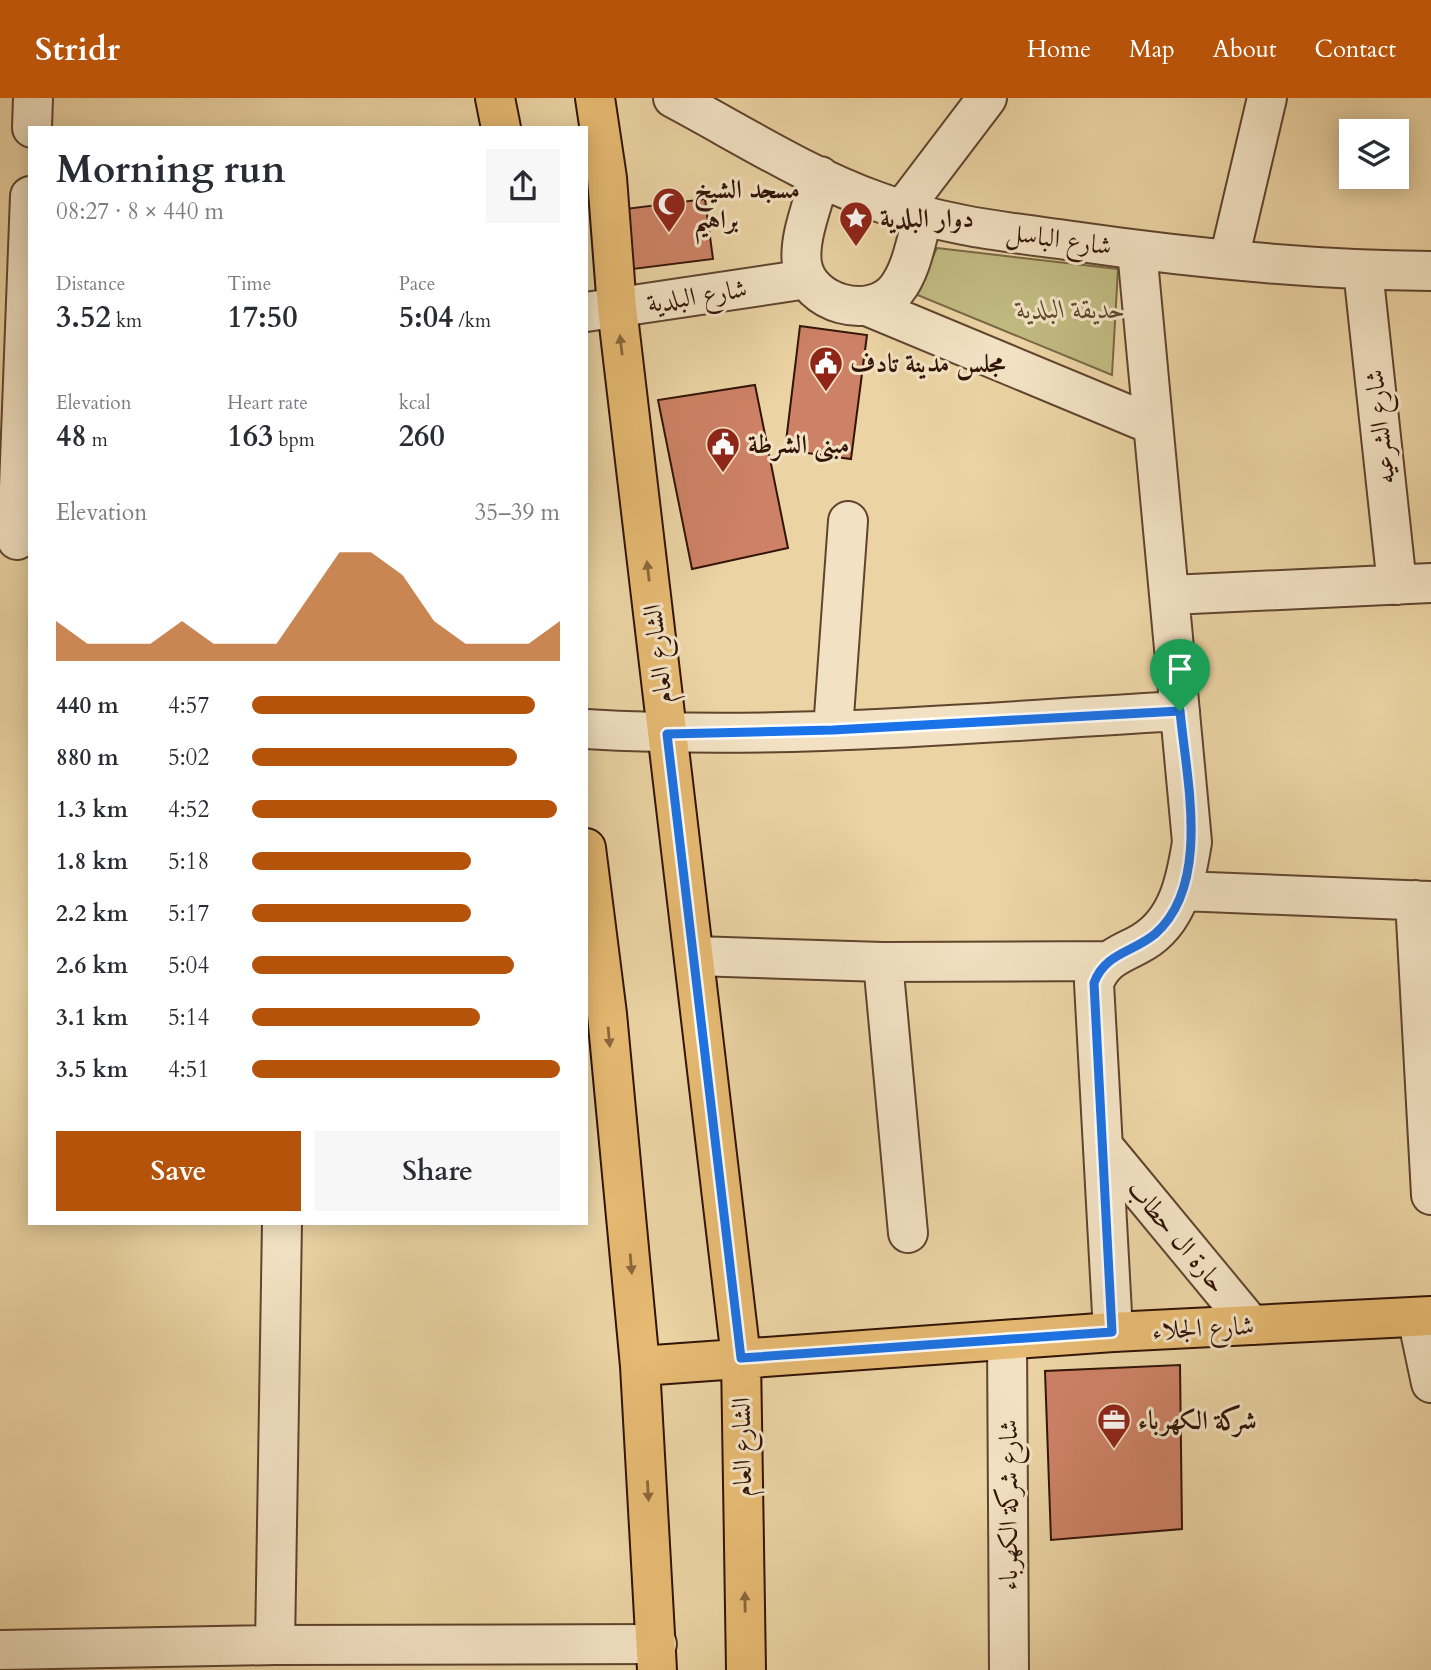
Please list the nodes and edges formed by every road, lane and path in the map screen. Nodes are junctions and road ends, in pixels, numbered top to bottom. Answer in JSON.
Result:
{"nodes":[{"id":1,"x":33,"y":98,"type":"edge"},
{"id":2,"x":495,"y":98,"type":"edge"},
{"id":3,"x":595,"y":98,"type":"edge"},
{"id":4,"x":673,"y":98,"type":"edge"},
{"id":5,"x":987,"y":98,"type":"edge"},
{"id":6,"x":1267,"y":98,"type":"edge"},
{"id":7,"x":32,"y":126,"type":"edge"},
{"id":8,"x":500,"y":126,"type":"edge"},
{"id":9,"x":820,"y":176,"type":"junction"},
{"id":10,"x":912,"y":213,"type":"junction"},
{"id":11,"x":1137,"y":250,"type":"junction"},
{"id":12,"x":1229,"y":259,"type":"junction"},
{"id":13,"x":1363,"y":270,"type":"junction"},
{"id":14,"x":1431,"y":271,"type":"edge"},
{"id":15,"x":807,"y":279,"type":"junction"},
{"id":16,"x":28,"y":297,"type":"edge"},
{"id":17,"x":867,"y":306,"type":"junction"},
{"id":18,"x":602,"y":310,"type":"edge"},
{"id":19,"x":26,"y":398,"type":"edge"},
{"id":20,"x":1153,"y":425,"type":"junction"},
{"id":21,"x":848,"y":521,"type":"dead end"},
{"id":22,"x":16,"y":540,"type":"edge"},
{"id":23,"x":1414,"y":584,"type":"edge"},
{"id":24,"x":1170,"y":594,"type":"junction"},
{"id":25,"x":1180,"y":711,"type":"junction"},
{"id":26,"x":588,"y":729,"type":"edge"},
{"id":27,"x":833,"y":730,"type":"junction"},
{"id":28,"x":667,"y":734,"type":"junction"},
{"id":29,"x":588,"y":864,"type":"edge"},
{"id":30,"x":1182,"y":891,"type":"junction"},
{"id":31,"x":1423,"y":901,"type":"edge"},
{"id":32,"x":695,"y":956,"type":"junction"},
{"id":33,"x":1106,"y":961,"type":"junction"},
{"id":34,"x":883,"y":962,"type":"junction"},
{"id":35,"x":1427,"y":1033,"type":"edge"},
{"id":36,"x":1103,"y":1146,"type":"junction"},
{"id":37,"x":1431,"y":1195,"type":"edge"},
{"id":38,"x":282,"y":1225,"type":"edge"},
{"id":39,"x":908,"y":1233,"type":"dead end"},
{"id":40,"x":1424,"y":1316,"type":"edge"},
{"id":41,"x":1251,"y":1325,"type":"junction"},
{"id":42,"x":1112,"y":1332,"type":"junction"},
{"id":43,"x":1007,"y":1339,"type":"junction"},
{"id":44,"x":741,"y":1358,"type":"junction"},
{"id":45,"x":640,"y":1366,"type":"junction"},
{"id":46,"x":1431,"y":1383,"type":"edge"},
{"id":47,"x":275,"y":1645,"type":"junction"},
{"id":48,"x":0,"y":1650,"type":"edge"},
{"id":49,"x":657,"y":1657,"type":"edge"},
{"id":50,"x":746,"y":1670,"type":"edge"},
{"id":51,"x":1009,"y":1670,"type":"edge"}],
"edges":[{"from":1,"to":7,"type":"street"},
{"from":2,"to":8,"type":"main road"},
{"from":3,"to":18,"type":"main road","name":"الشارع العام"},
{"from":4,"to":9,"type":"street","name":"شارع الباسل"},
{"from":5,"to":10,"type":"street"},
{"from":6,"to":12,"type":"street"},
{"from":9,"to":10,"type":"street","name":"شارع الباسل"},
{"from":9,"to":15,"type":"street"},
{"from":10,"to":11,"type":"street","name":"شارع الباسل"},
{"from":10,"to":17,"type":"street"},
{"from":11,"to":12,"type":"street","name":"شارع الباسل"},
{"from":11,"to":20,"type":"street"},
{"from":12,"to":13,"type":"street","name":"شارع الباسل"},
{"from":13,"to":14,"type":"street","name":"شارع الباسل"},
{"from":13,"to":23,"type":"street","name":"شارع الشرعيه"},
{"from":15,"to":17,"type":"street"},
{"from":15,"to":18,"type":"street","name":"شارع البلدية"},
{"from":16,"to":19,"type":"street"},
{"from":17,"to":20,"type":"street"},
{"from":28,"to":18,"type":"main road","name":"الشارع العام","one_way":true},
{"from":19,"to":22,"type":"street"},
{"from":20,"to":24,"type":"street"},
{"from":21,"to":27,"type":"street"},
{"from":23,"to":24,"type":"street"},
{"from":24,"to":25,"type":"street"},
{"from":25,"to":27,"type":"street"},
{"from":25,"to":30,"type":"street"},
{"from":26,"to":28,"type":"street"},
{"from":27,"to":28,"type":"street"},
{"from":28,"to":32,"type":"main road","name":"الشارع العام"},
{"from":29,"to":45,"type":"main road","one_way":true},
{"from":30,"to":31,"type":"street"},
{"from":30,"to":33,"type":"street"},
{"from":31,"to":35,"type":"street"},
{"from":32,"to":34,"type":"street"},
{"from":32,"to":44,"type":"main road","name":"الشارع العام"},
{"from":33,"to":34,"type":"street"},
{"from":33,"to":36,"type":"street"},
{"from":34,"to":39,"type":"street"},
{"from":35,"to":37,"type":"street"},
{"from":36,"to":41,"type":"street","name":"حارة ال حطاب"},
{"from":36,"to":42,"type":"street"},
{"from":38,"to":47,"type":"street"},
{"from":40,"to":41,"type":"main road","name":"شارع الجلاء"},
{"from":40,"to":46,"type":"street"},
{"from":41,"to":42,"type":"main road","name":"شارع الجلاء"},
{"from":42,"to":43,"type":"main road","name":"شارع الجلاء"},
{"from":43,"to":44,"type":"main road","name":"شارع الجلاء"},
{"from":43,"to":51,"type":"street","name":"شارع شركة الكهرباء"},
{"from":44,"to":45,"type":"main road","name":"شارع الجلاء"},
{"from":50,"to":44,"type":"main road","name":"الشارع العام","one_way":true},
{"from":45,"to":49,"type":"main road","one_way":true},
{"from":47,"to":48,"type":"street"},
{"from":47,"to":49,"type":"street"}]}
